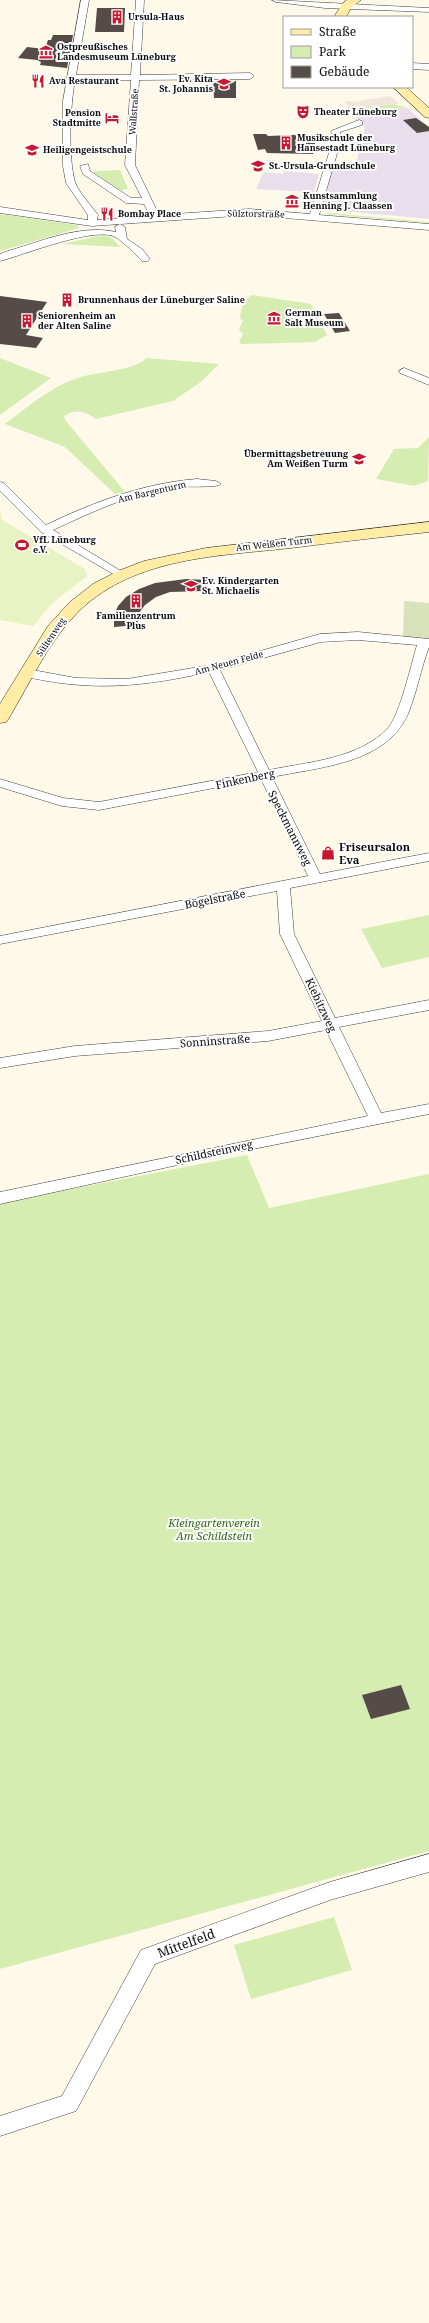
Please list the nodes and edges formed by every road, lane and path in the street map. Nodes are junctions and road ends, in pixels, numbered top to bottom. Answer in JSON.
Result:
{"nodes":[{"id":1,"x":85,"y":0,"type":"edge"},
{"id":2,"x":140,"y":0,"type":"edge"},
{"id":3,"x":276,"y":0,"type":"edge"},
{"id":4,"x":319,"y":0,"type":"edge"},
{"id":5,"x":346,"y":9,"type":"edge"},
{"id":6,"x":429,"y":10,"type":"edge"},
{"id":7,"x":413,"y":66,"type":"edge"},
{"id":8,"x":429,"y":67,"type":"edge"},
{"id":9,"x":250,"y":76,"type":"dead end"},
{"id":10,"x":136,"y":77,"type":"junction"},
{"id":11,"x":71,"y":78,"type":"junction"},
{"id":12,"x":400,"y":88,"type":"edge"},
{"id":13,"x":429,"y":114,"type":"edge"},
{"id":14,"x":359,"y":123,"type":"dead end"},
{"id":15,"x":84,"y":166,"type":"dead end"},
{"id":16,"x":148,"y":201,"type":"junction"},
{"id":17,"x":0,"y":210,"type":"edge"},
{"id":18,"x":314,"y":217,"type":"junction"},
{"id":19,"x":156,"y":218,"type":"junction"},
{"id":20,"x":121,"y":222,"type":"junction"},
{"id":21,"x":92,"y":223,"type":"junction"},
{"id":22,"x":429,"y":227,"type":"edge"},
{"id":23,"x":106,"y":228,"type":"junction"},
{"id":24,"x":121,"y":236,"type":"junction"},
{"id":25,"x":0,"y":258,"type":"edge"},
{"id":26,"x":145,"y":259,"type":"dead end"},
{"id":27,"x":404,"y":371,"type":"dead end"},
{"id":28,"x":429,"y":382,"type":"edge"},
{"id":29,"x":216,"y":484,"type":"dead end"},
{"id":30,"x":0,"y":485,"type":"edge"},
{"id":31,"x":429,"y":527,"type":"edge"},
{"id":32,"x":45,"y":530,"type":"junction"},
{"id":33,"x":122,"y":576,"type":"junction"},
{"id":34,"x":426,"y":643,"type":"edge"},
{"id":35,"x":213,"y":668,"type":"junction"},
{"id":36,"x":27,"y":674,"type":"junction"},
{"id":37,"x":0,"y":718,"type":"edge"},
{"id":38,"x":263,"y":775,"type":"junction"},
{"id":39,"x":0,"y":783,"type":"edge"},
{"id":40,"x":429,"y":857,"type":"edge"},
{"id":41,"x":316,"y":879,"type":"junction"},
{"id":42,"x":283,"y":886,"type":"junction"},
{"id":43,"x":0,"y":940,"type":"edge"},
{"id":44,"x":429,"y":1005,"type":"edge"},
{"id":45,"x":330,"y":1025,"type":"junction"},
{"id":46,"x":0,"y":1063,"type":"edge"},
{"id":47,"x":429,"y":1109,"type":"edge"},
{"id":48,"x":377,"y":1120,"type":"junction"},
{"id":49,"x":0,"y":1198,"type":"edge"},
{"id":50,"x":429,"y":1862,"type":"edge"},
{"id":51,"x":0,"y":2126,"type":"edge"}],
"edges":[{"from":1,"to":11,"type":"street"},
{"from":2,"to":10,"type":"street","name":"Wallstraße"},
{"from":3,"to":5,"type":"street"},
{"from":4,"to":5,"type":"street"},
{"from":5,"to":6,"type":"street"},
{"from":7,"to":8,"type":"street"},
{"from":9,"to":10,"type":"street"},
{"from":10,"to":11,"type":"street"},
{"from":10,"to":16,"type":"street","name":"Wallstraße"},
{"from":11,"to":21,"type":"street"},
{"from":12,"to":13,"type":"main road"},
{"from":14,"to":18,"type":"street"},
{"from":15,"to":16,"type":"street"},
{"from":16,"to":19,"type":"street","name":"Wallstraße"},
{"from":17,"to":21,"type":"street"},
{"from":18,"to":19,"type":"street","name":"Sülztorstraße"},
{"from":18,"to":22,"type":"street","name":"Sülztorstraße"},
{"from":19,"to":20,"type":"street","name":"Sülztorstraße"},
{"from":20,"to":23,"type":"street","name":"Sülztorstraße"},
{"from":20,"to":24,"type":"street"},
{"from":21,"to":23,"type":"street"},
{"from":23,"to":24,"type":"street"},
{"from":23,"to":25,"type":"street"},
{"from":24,"to":26,"type":"street"},
{"from":27,"to":28,"type":"street"},
{"from":29,"to":32,"type":"street","name":"Am Bargenturm"},
{"from":30,"to":32,"type":"street"},
{"from":31,"to":33,"type":"main road","name":"Am Weißen Turm"},
{"from":32,"to":33,"type":"street"},
{"from":33,"to":36,"type":"main road","name":"Sültenweg"},
{"from":34,"to":35,"type":"street","name":"Am Neuen Felde"},
{"from":34,"to":38,"type":"street","name":"Finkenberg"},
{"from":35,"to":36,"type":"street","name":"Am Neuen Felde"},
{"from":35,"to":38,"type":"street","name":"Speckmannweg"},
{"from":36,"to":37,"type":"main road","name":"Sültenweg"},
{"from":38,"to":39,"type":"street","name":"Finkenberg"},
{"from":38,"to":41,"type":"street","name":"Speckmannweg"},
{"from":40,"to":41,"type":"street","name":"Bögelstraße"},
{"from":41,"to":42,"type":"street","name":"Bögelstraße"},
{"from":42,"to":43,"type":"street","name":"Bögelstraße"},
{"from":42,"to":45,"type":"street","name":"Kiebitzweg"},
{"from":44,"to":45,"type":"street","name":"Sonninstraße"},
{"from":45,"to":46,"type":"street","name":"Sonninstraße"},
{"from":45,"to":48,"type":"street","name":"Kiebitzweg"},
{"from":47,"to":48,"type":"street","name":"Schildsteinweg"},
{"from":48,"to":49,"type":"street","name":"Schildsteinweg"},
{"from":50,"to":51,"type":"street","name":"Mittelfeld"}]}
